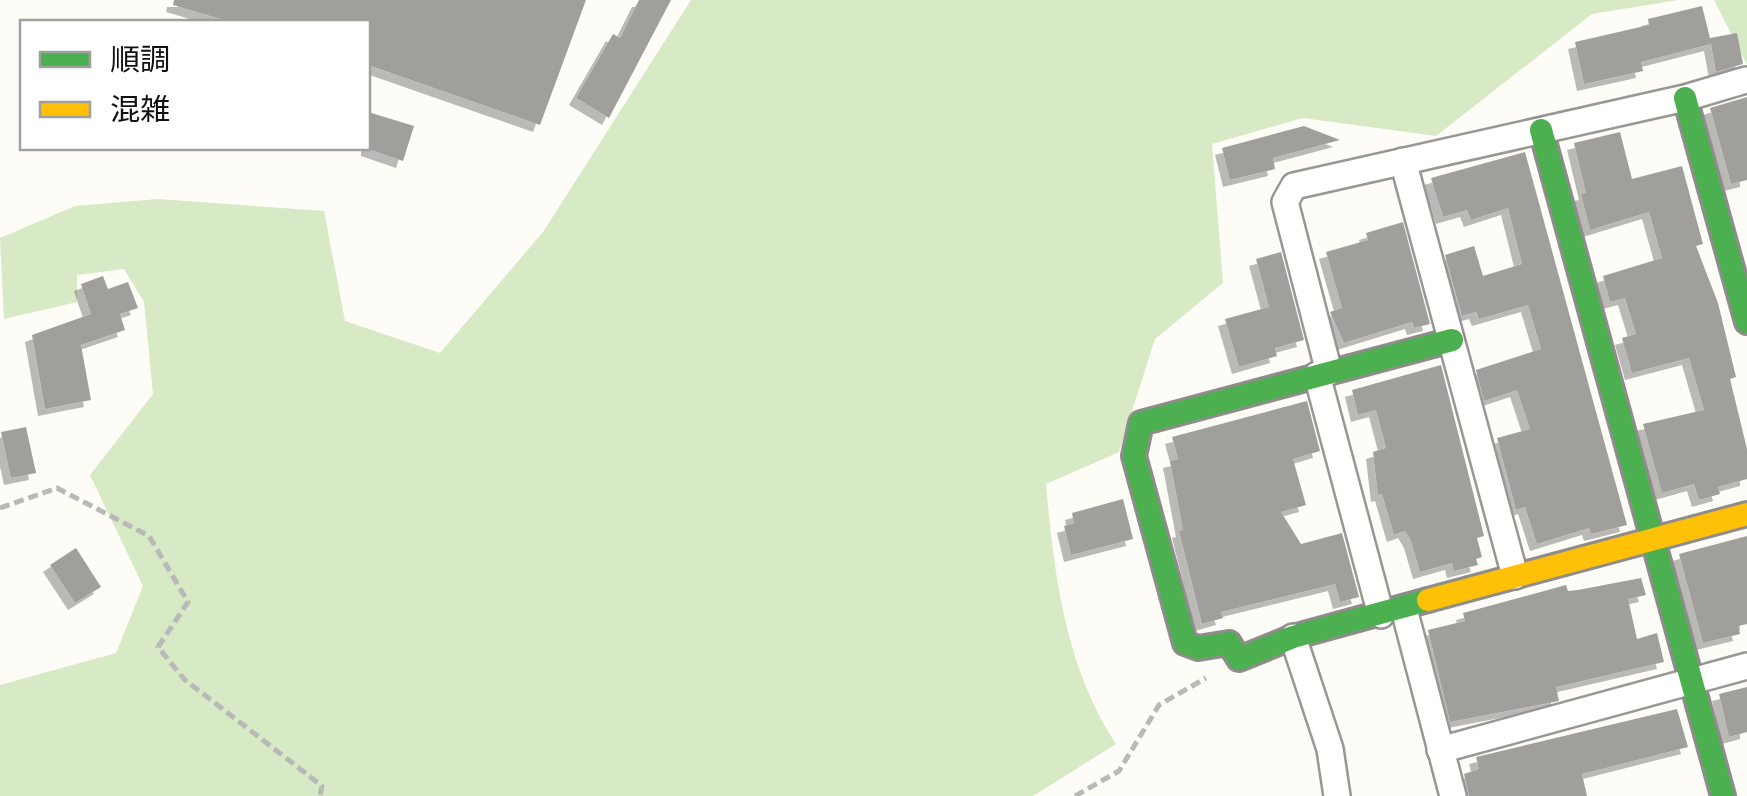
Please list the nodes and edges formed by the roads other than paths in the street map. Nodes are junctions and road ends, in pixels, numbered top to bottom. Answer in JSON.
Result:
{"nodes":[{"id":1,"x":1746,"y":80,"type":"edge"},
{"id":2,"x":1686,"y":98,"type":"junction"},
{"id":3,"x":1540,"y":130,"type":"junction"},
{"id":4,"x":1403,"y":161,"type":"junction"},
{"id":5,"x":1747,"y":322,"type":"edge"},
{"id":6,"x":1452,"y":340,"type":"junction"},
{"id":7,"x":1323,"y":374,"type":"junction"},
{"id":8,"x":1747,"y":514,"type":"edge"},
{"id":9,"x":1655,"y":539,"type":"junction"},
{"id":10,"x":1515,"y":576,"type":"junction"},
{"id":11,"x":1392,"y":612,"type":"junction"},
{"id":12,"x":1292,"y":637,"type":"junction"},
{"id":13,"x":1747,"y":666,"type":"edge"},
{"id":14,"x":1693,"y":680,"type":"junction"},
{"id":15,"x":1440,"y":750,"type":"junction"},
{"id":16,"x":1337,"y":796,"type":"edge"},
{"id":17,"x":1454,"y":796,"type":"edge"},
{"id":18,"x":1723,"y":796,"type":"edge"}],
"edges":[{"from":1,"to":2,"type":"street"},
{"from":2,"to":3,"type":"street"},
{"from":2,"to":5,"type":"street"},
{"from":3,"to":4,"type":"street"},
{"from":3,"to":9,"type":"street"},
{"from":4,"to":6,"type":"street"},
{"from":4,"to":7,"type":"street"},
{"from":6,"to":7,"type":"street"},
{"from":6,"to":10,"type":"street"},
{"from":7,"to":11,"type":"street"},
{"from":7,"to":12,"type":"street"},
{"from":8,"to":9,"type":"street"},
{"from":9,"to":10,"type":"street"},
{"from":9,"to":14,"type":"street"},
{"from":10,"to":11,"type":"street"},
{"from":11,"to":12,"type":"street"},
{"from":11,"to":15,"type":"street"},
{"from":12,"to":16,"type":"street"},
{"from":13,"to":14,"type":"street"},
{"from":14,"to":15,"type":"street"},
{"from":14,"to":18,"type":"street"},
{"from":15,"to":17,"type":"street"}]}
